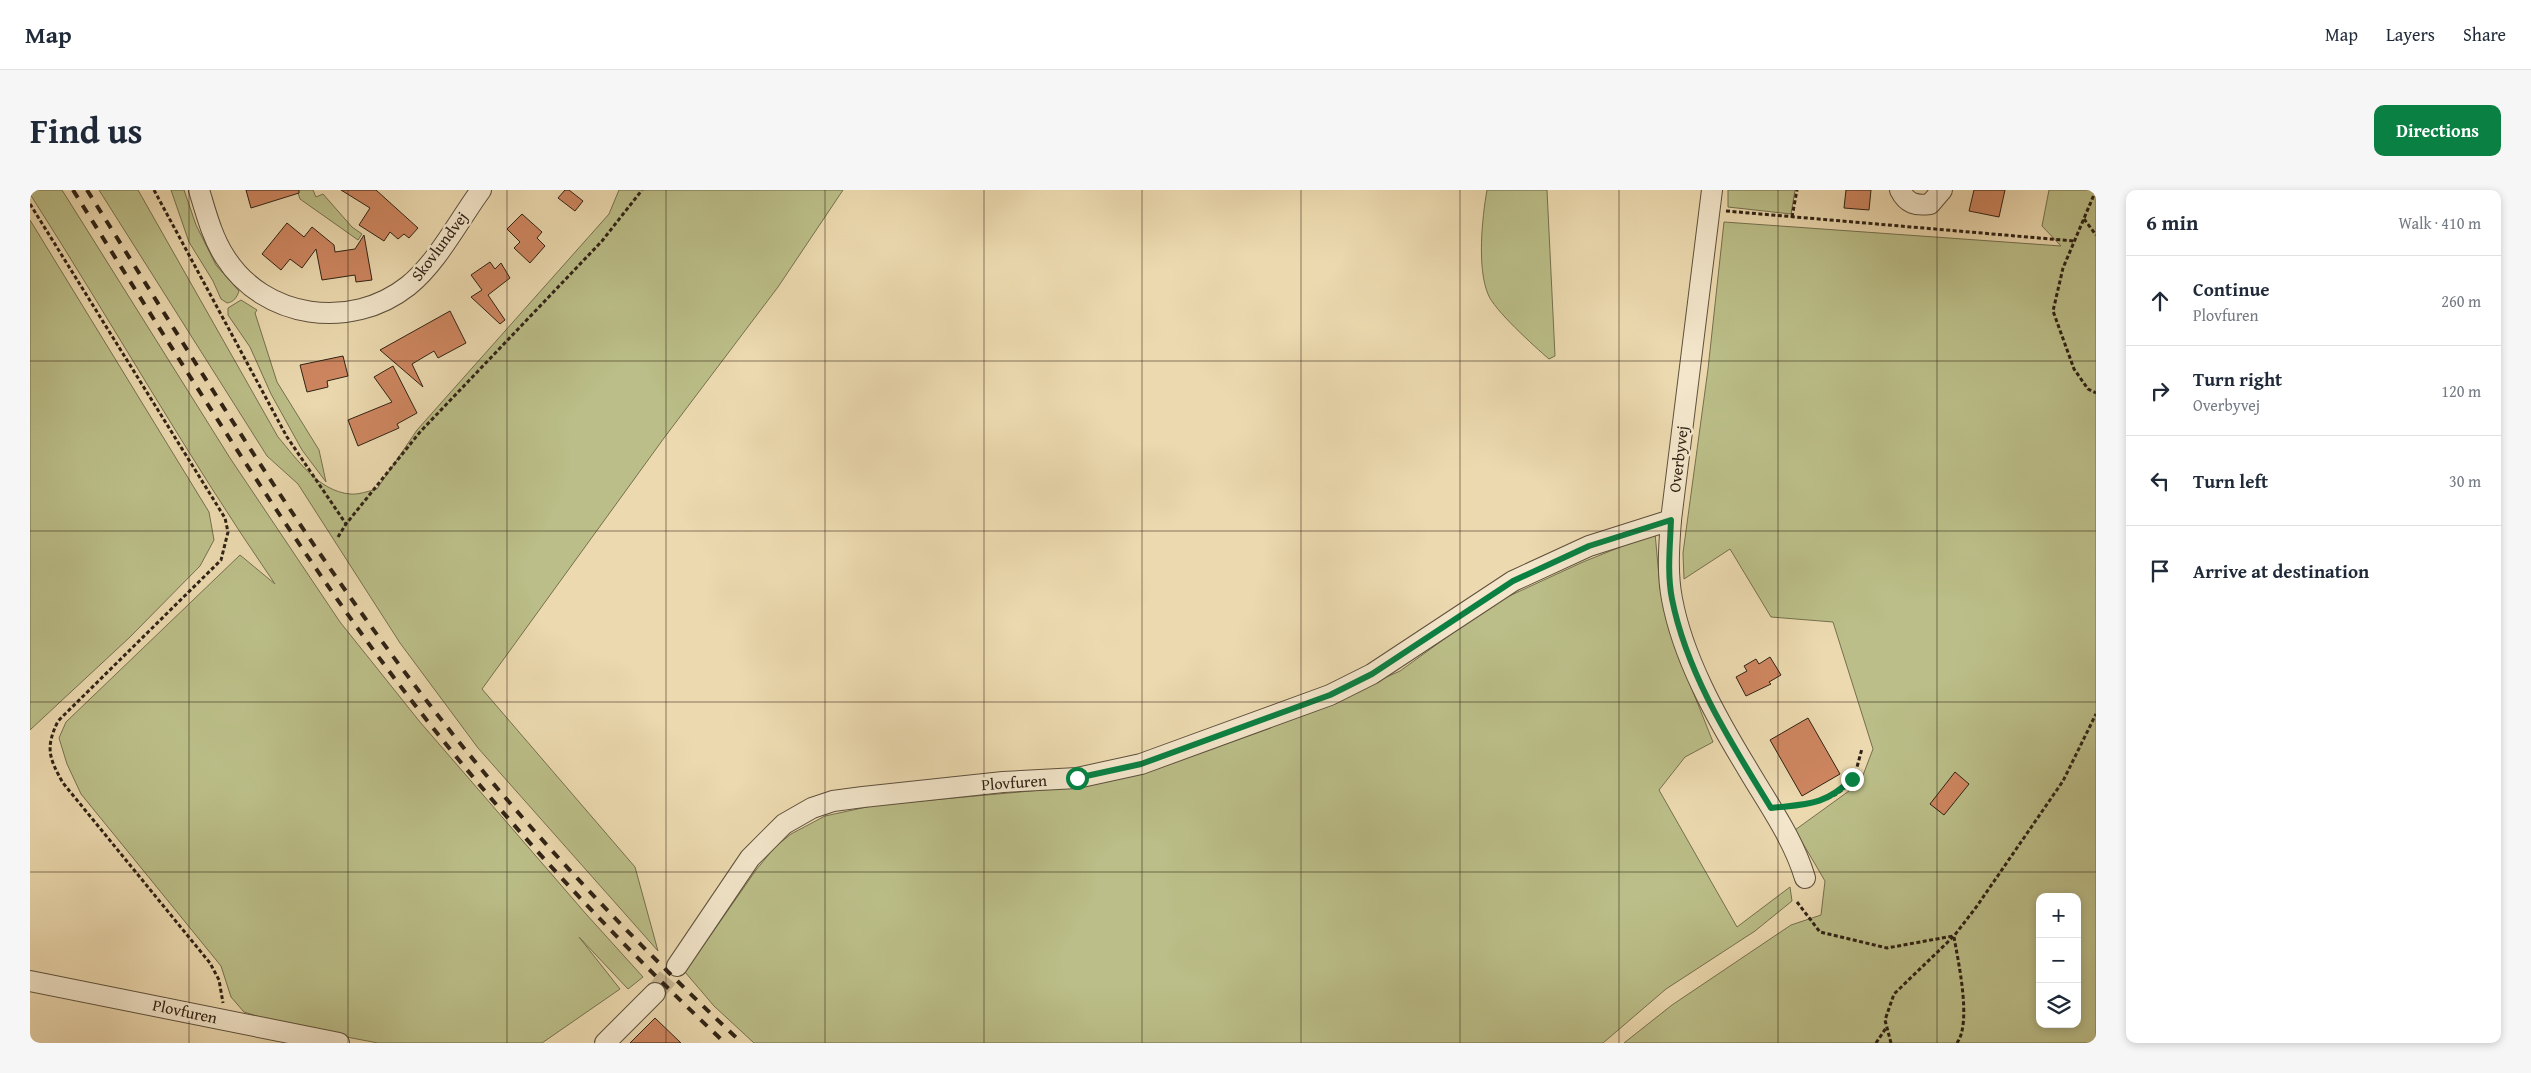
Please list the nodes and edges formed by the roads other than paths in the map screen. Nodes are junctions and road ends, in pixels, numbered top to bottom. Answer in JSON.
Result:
{"nodes":[{"id":1,"x":199,"y":190,"type":"edge"},
{"id":2,"x":1900,"y":190,"type":"edge"},
{"id":3,"x":1942,"y":190,"type":"edge"},
{"id":4,"x":474,"y":192,"type":"edge"},
{"id":5,"x":1711,"y":200,"type":"edge"},
{"id":6,"x":1671,"y":520,"type":"junction"},
{"id":7,"x":1805,"y":878,"type":"dead end"},
{"id":8,"x":677,"y":966,"type":"tunnel mouth"},
{"id":9,"x":30,"y":980,"type":"edge"},
{"id":10,"x":655,"y":993,"type":"tunnel mouth"},
{"id":11,"x":339,"y":1043,"type":"edge"},
{"id":12,"x":605,"y":1043,"type":"edge"}],
"edges":[{"from":1,"to":4,"type":"street","name":"Skovlundvej"},
{"from":2,"to":3,"type":"street"},
{"from":5,"to":6,"type":"street","name":"Overbyvej"},
{"from":6,"to":7,"type":"street","name":"Overbyvej"},
{"from":6,"to":8,"type":"street","name":"Plovfuren"},
{"from":9,"to":11,"type":"street","name":"Plovfuren"},
{"from":10,"to":12,"type":"street"}]}
